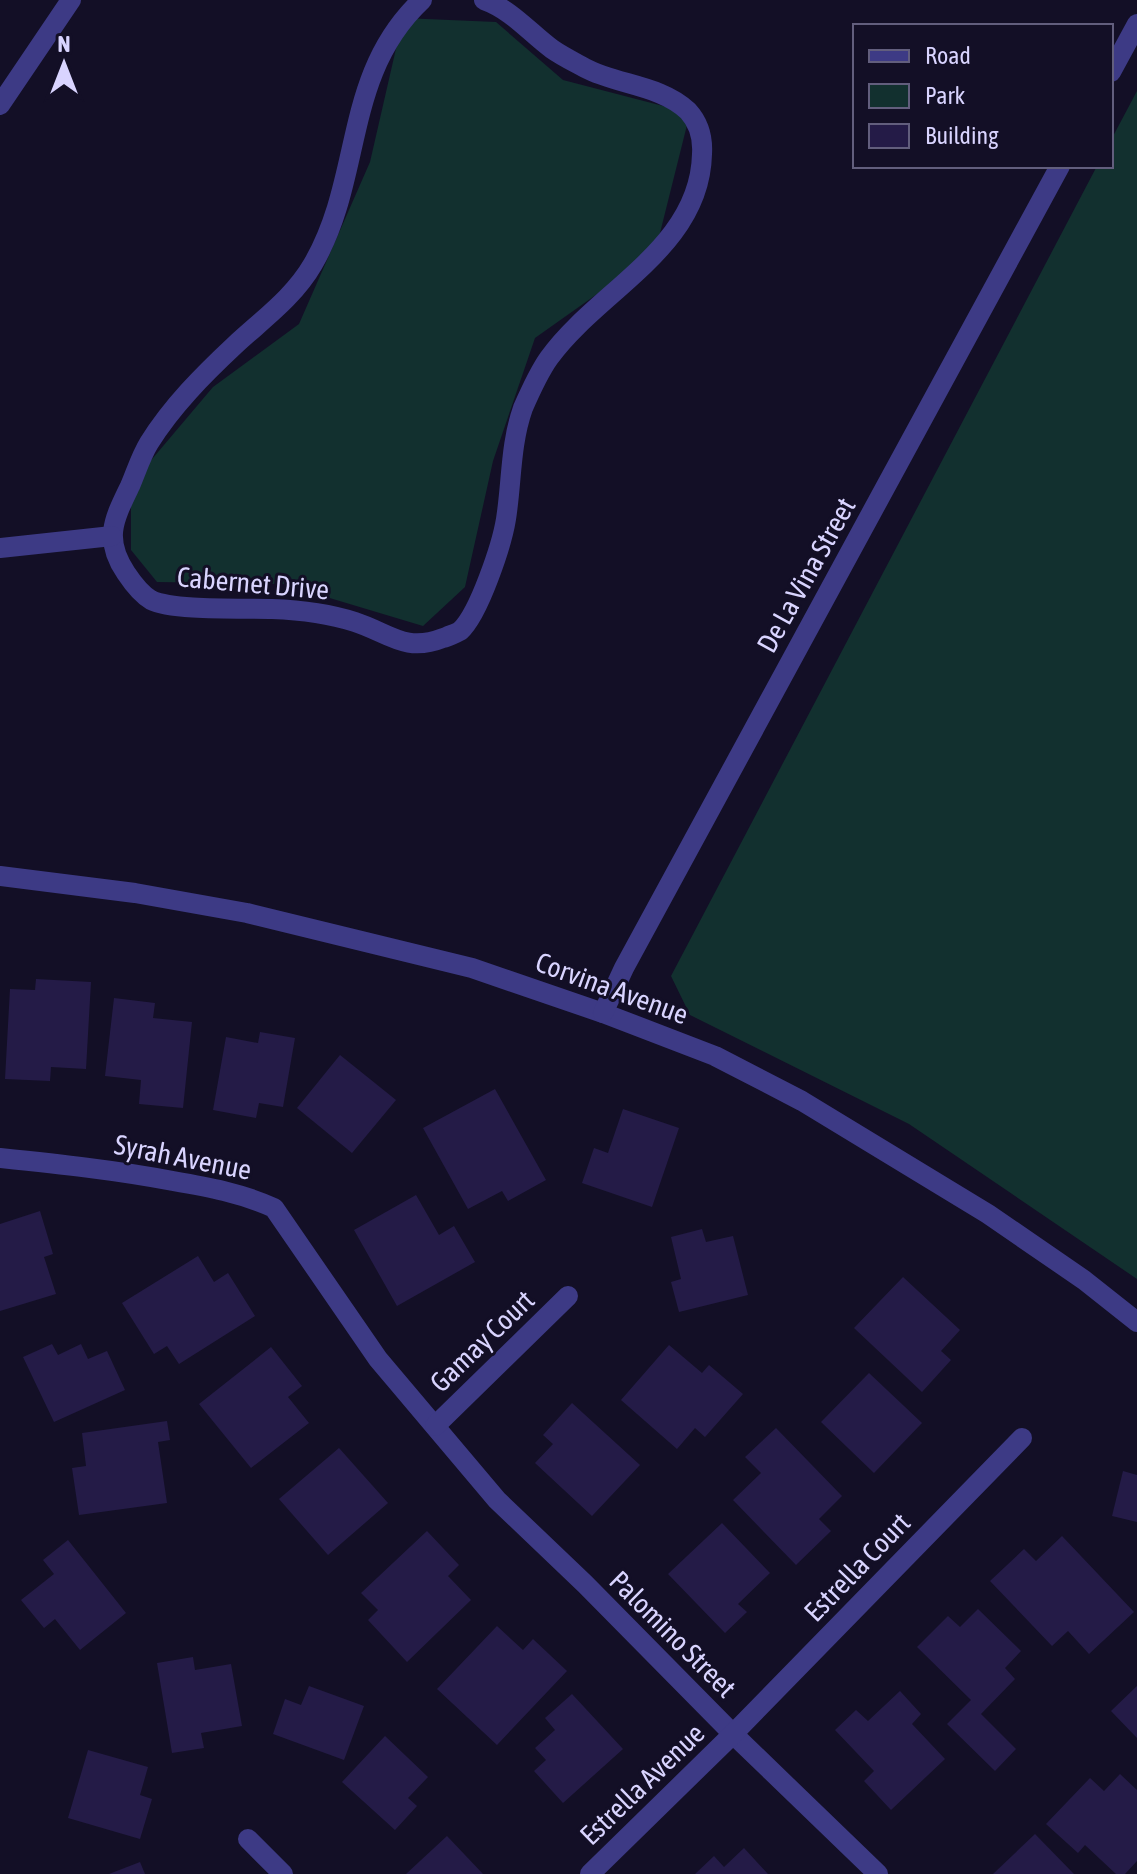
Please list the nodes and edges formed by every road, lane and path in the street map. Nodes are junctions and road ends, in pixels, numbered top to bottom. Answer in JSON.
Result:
{"nodes":[{"id":1,"x":71,"y":0,"type":"edge"},
{"id":2,"x":422,"y":0,"type":"edge"},
{"id":3,"x":484,"y":0,"type":"edge"},
{"id":4,"x":1137,"y":24,"type":"edge"},
{"id":5,"x":1113,"y":68,"type":"edge"},
{"id":6,"x":0,"y":105,"type":"edge"},
{"id":7,"x":1059,"y":168,"type":"edge"},
{"id":8,"x":112,"y":536,"type":"junction"},
{"id":9,"x":0,"y":548,"type":"edge"},
{"id":10,"x":0,"y":876,"type":"edge"},
{"id":11,"x":603,"y":1013,"type":"junction"},
{"id":12,"x":0,"y":1158,"type":"edge"},
{"id":13,"x":568,"y":1296,"type":"dead end"},
{"id":14,"x":1137,"y":1322,"type":"edge"},
{"id":15,"x":435,"y":1426,"type":"junction"},
{"id":16,"x":1022,"y":1438,"type":"dead end"},
{"id":17,"x":733,"y":1734,"type":"junction"},
{"id":18,"x":248,"y":1839,"type":"dead end"},
{"id":19,"x":283,"y":1874,"type":"edge"},
{"id":20,"x":590,"y":1874,"type":"edge"},
{"id":21,"x":878,"y":1874,"type":"edge"}],
"edges":[{"from":1,"to":6,"type":"street"},
{"from":2,"to":8,"type":"street"},
{"from":3,"to":8,"type":"street","name":"Cabernet Drive"},
{"from":4,"to":5,"type":"street"},
{"from":7,"to":11,"type":"street","name":"De La Vina Street"},
{"from":8,"to":9,"type":"street"},
{"from":10,"to":11,"type":"street","name":"Corvina Avenue"},
{"from":11,"to":14,"type":"street","name":"Corvina Avenue"},
{"from":12,"to":15,"type":"street","name":"Syrah Avenue"},
{"from":13,"to":15,"type":"street","name":"Gamay Court"},
{"from":15,"to":17,"type":"street","name":"Palomino Street"},
{"from":16,"to":17,"type":"street","name":"Estrella Court"},
{"from":17,"to":20,"type":"street","name":"Estrella Avenue"},
{"from":17,"to":21,"type":"street","name":"Palomino Street"},
{"from":18,"to":19,"type":"street"}]}
